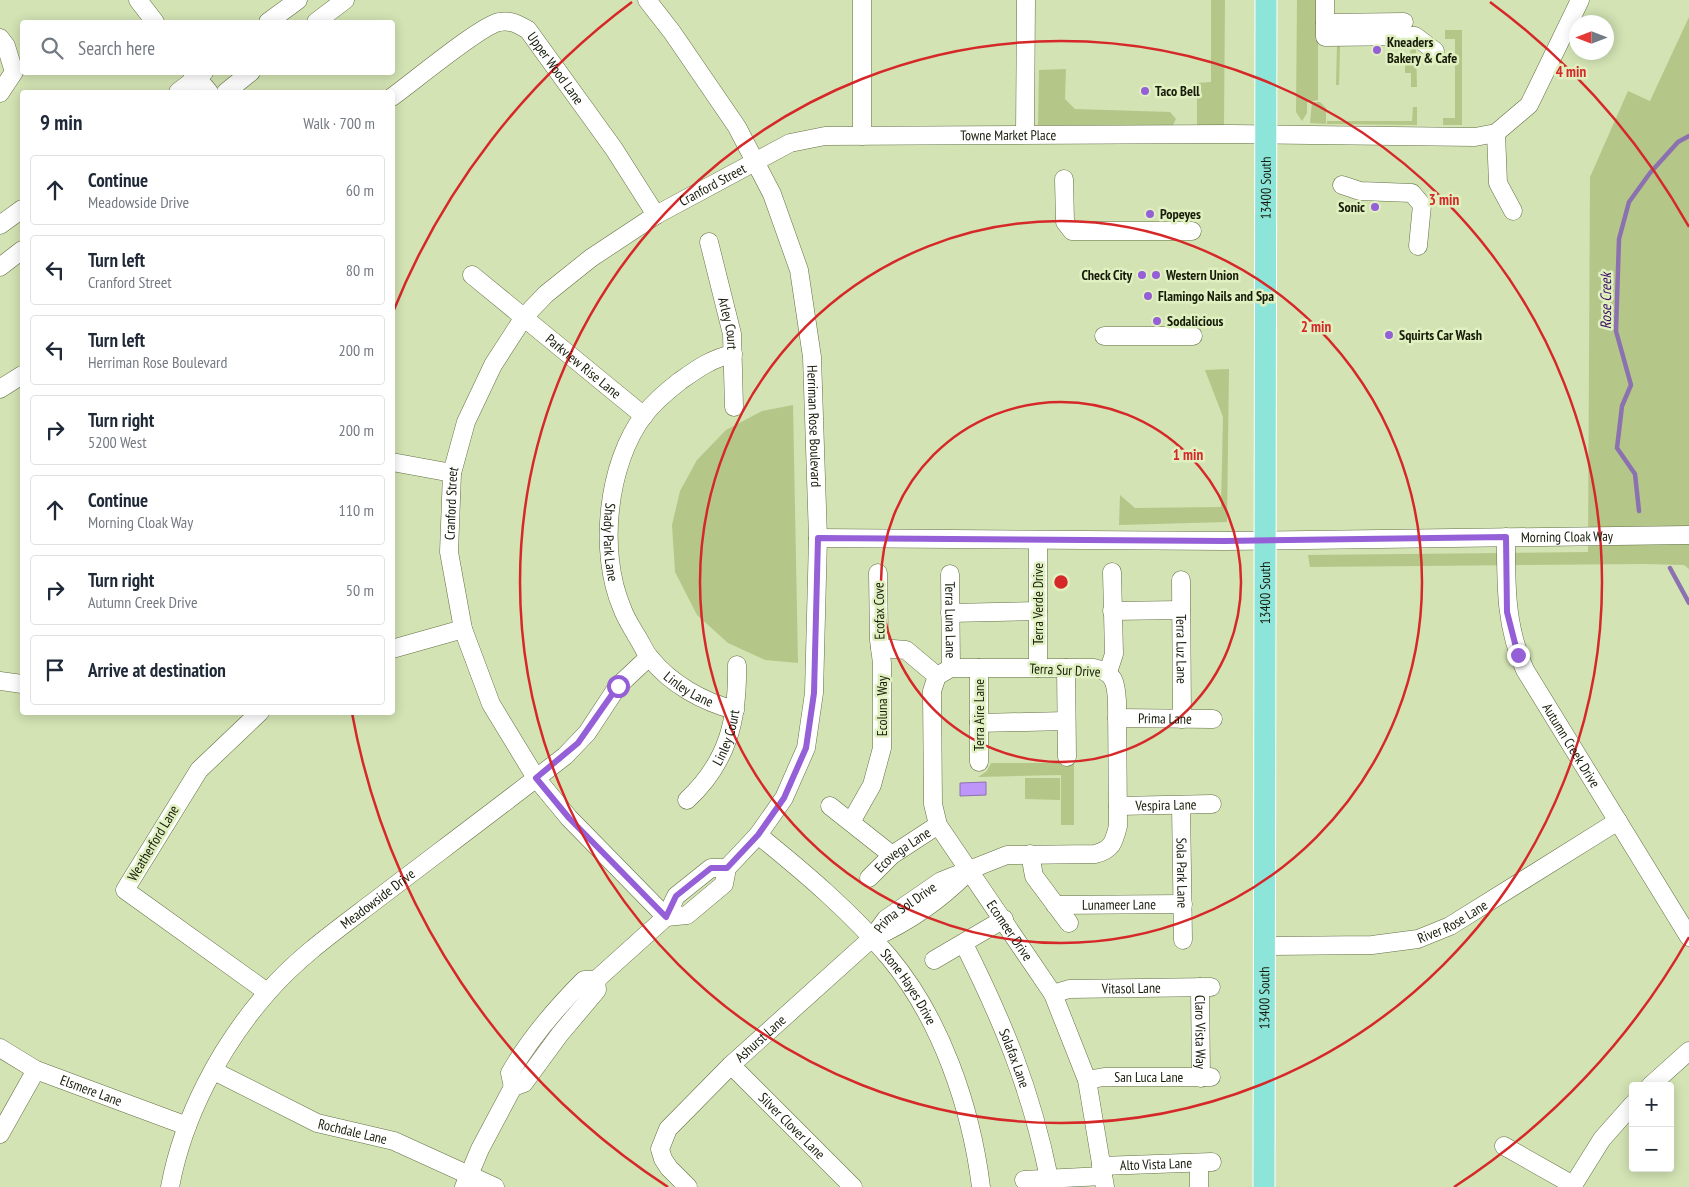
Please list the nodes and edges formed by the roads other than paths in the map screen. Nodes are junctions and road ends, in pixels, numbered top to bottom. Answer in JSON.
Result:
{"nodes":[{"id":1,"x":138,"y":0,"type":"edge"},
{"id":2,"x":298,"y":0,"type":"edge"},
{"id":3,"x":344,"y":0,"type":"edge"},
{"id":4,"x":647,"y":0,"type":"edge"},
{"id":5,"x":862,"y":0,"type":"edge"},
{"id":6,"x":1026,"y":0,"type":"edge"},
{"id":7,"x":1266,"y":0,"type":"edge"},
{"id":8,"x":1325,"y":0,"type":"edge"},
{"id":9,"x":1580,"y":0,"type":"edge"},
{"id":10,"x":153,"y":20,"type":"edge"},
{"id":11,"x":271,"y":20,"type":"edge"},
{"id":12,"x":319,"y":20,"type":"edge"},
{"id":13,"x":1404,"y":22,"type":"dead end"},
{"id":14,"x":1325,"y":23,"type":"junction"},
{"id":15,"x":0,"y":38,"type":"edge"},
{"id":16,"x":1435,"y":51,"type":"dead end"},
{"id":17,"x":18,"y":71,"type":"edge"},
{"id":18,"x":197,"y":75,"type":"edge"},
{"id":19,"x":199,"y":75,"type":"edge"},
{"id":20,"x":247,"y":75,"type":"edge"},
{"id":21,"x":180,"y":90,"type":"edge"},
{"id":22,"x":208,"y":90,"type":"edge"},
{"id":23,"x":228,"y":90,"type":"edge"},
{"id":24,"x":0,"y":93,"type":"edge"},
{"id":25,"x":395,"y":96,"type":"edge"},
{"id":26,"x":1496,"y":133,"type":"junction"},
{"id":27,"x":1026,"y":134,"type":"junction"},
{"id":28,"x":1266,"y":134,"type":"junction"},
{"id":29,"x":862,"y":136,"type":"junction"},
{"id":30,"x":755,"y":160,"type":"junction"},
{"id":31,"x":1064,"y":179,"type":"dead end"},
{"id":32,"x":1342,"y":185,"type":"dead end"},
{"id":33,"x":20,"y":210,"type":"edge"},
{"id":34,"x":1513,"y":210,"type":"dead end"},
{"id":35,"x":656,"y":215,"type":"junction"},
{"id":36,"x":0,"y":225,"type":"edge"},
{"id":37,"x":1192,"y":231,"type":"dead end"},
{"id":38,"x":709,"y":242,"type":"dead end"},
{"id":39,"x":1418,"y":246,"type":"dead end"},
{"id":40,"x":20,"y":252,"type":"edge"},
{"id":41,"x":0,"y":267,"type":"edge"},
{"id":42,"x":472,"y":276,"type":"dead end"},
{"id":43,"x":524,"y":317,"type":"junction"},
{"id":44,"x":1104,"y":336,"type":"dead end"},
{"id":45,"x":1193,"y":336,"type":"dead end"},
{"id":46,"x":733,"y":354,"type":"junction"},
{"id":47,"x":20,"y":376,"type":"edge"},
{"id":48,"x":0,"y":389,"type":"edge"},
{"id":49,"x":734,"y":407,"type":"dead end"},
{"id":50,"x":644,"y":416,"type":"junction"},
{"id":51,"x":395,"y":463,"type":"edge"},
{"id":52,"x":452,"y":473,"type":"junction"},
{"id":53,"x":1689,"y":535,"type":"edge"},
{"id":54,"x":1506,"y":537,"type":"junction"},
{"id":55,"x":818,"y":538,"type":"junction"},
{"id":56,"x":1265,"y":539,"type":"junction"},
{"id":57,"x":1038,"y":540,"type":"junction"},
{"id":58,"x":1112,"y":572,"type":"dead end"},
{"id":59,"x":878,"y":574,"type":"dead end"},
{"id":60,"x":950,"y":574,"type":"dead end"},
{"id":61,"x":1181,"y":580,"type":"dead end"},
{"id":62,"x":1181,"y":610,"type":"junction"},
{"id":63,"x":1038,"y":611,"type":"junction"},
{"id":64,"x":1112,"y":611,"type":"junction"},
{"id":65,"x":950,"y":613,"type":"junction"},
{"id":66,"x":463,"y":629,"type":"junction"},
{"id":67,"x":395,"y":648,"type":"edge"},
{"id":68,"x":880,"y":648,"type":"junction"},
{"id":69,"x":649,"y":657,"type":"junction"},
{"id":70,"x":737,"y":665,"type":"dead end"},
{"id":71,"x":979,"y":668,"type":"junction"},
{"id":72,"x":1038,"y":668,"type":"junction"},
{"id":73,"x":1066,"y":668,"type":"junction"},
{"id":74,"x":944,"y":672,"type":"junction"},
{"id":75,"x":1108,"y":672,"type":"junction"},
{"id":76,"x":0,"y":681,"type":"edge"},
{"id":77,"x":20,"y":684,"type":"edge"},
{"id":78,"x":735,"y":710,"type":"junction"},
{"id":79,"x":257,"y":715,"type":"edge"},
{"id":80,"x":1117,"y":718,"type":"junction"},
{"id":81,"x":1182,"y":719,"type":"junction"},
{"id":82,"x":1213,"y":719,"type":"dead end"},
{"id":83,"x":1066,"y":721,"type":"junction"},
{"id":84,"x":979,"y":722,"type":"junction"},
{"id":85,"x":1067,"y":757,"type":"dead end"},
{"id":86,"x":979,"y":762,"type":"dead end"},
{"id":87,"x":536,"y":778,"type":"junction"},
{"id":88,"x":687,"y":800,"type":"dead end"},
{"id":89,"x":1212,"y":804,"type":"dead end"},
{"id":90,"x":1181,"y":805,"type":"junction"},
{"id":91,"x":830,"y":806,"type":"dead end"},
{"id":92,"x":1118,"y":806,"type":"junction"},
{"id":93,"x":851,"y":822,"type":"junction"},
{"id":94,"x":1618,"y":822,"type":"junction"},
{"id":95,"x":938,"y":825,"type":"junction"},
{"id":96,"x":758,"y":835,"type":"junction"},
{"id":97,"x":1113,"y":846,"type":"joint"},
{"id":98,"x":1030,"y":854,"type":"junction"},
{"id":99,"x":892,"y":856,"type":"junction"},
{"id":100,"x":969,"y":870,"type":"junction"},
{"id":101,"x":868,"y":878,"type":"dead end"},
{"id":102,"x":1183,"y":904,"type":"junction"},
{"id":103,"x":1055,"y":905,"type":"junction"},
{"id":104,"x":666,"y":917,"type":"junction"},
{"id":105,"x":1004,"y":920,"type":"junction"},
{"id":106,"x":1069,"y":923,"type":"dead end"},
{"id":107,"x":1689,"y":937,"type":"edge"},
{"id":108,"x":872,"y":938,"type":"junction"},
{"id":109,"x":1184,"y":940,"type":"dead end"},
{"id":110,"x":964,"y":944,"type":"junction"},
{"id":111,"x":1264,"y":946,"type":"junction"},
{"id":112,"x":934,"y":960,"type":"dead end"},
{"id":113,"x":1206,"y":987,"type":"joint"},
{"id":114,"x":267,"y":992,"type":"junction"},
{"id":115,"x":1053,"y":994,"type":"junction"},
{"id":116,"x":0,"y":1048,"type":"edge"},
{"id":117,"x":1689,"y":1051,"type":"edge"},
{"id":118,"x":731,"y":1065,"type":"junction"},
{"id":119,"x":36,"y":1070,"type":"junction"},
{"id":120,"x":214,"y":1071,"type":"junction"},
{"id":121,"x":1206,"y":1078,"type":"joint"},
{"id":122,"x":1087,"y":1080,"type":"junction"},
{"id":123,"x":1654,"y":1082,"type":"edge"},
{"id":124,"x":1629,"y":1109,"type":"edge"},
{"id":125,"x":187,"y":1126,"type":"junction"},
{"id":126,"x":0,"y":1134,"type":"edge"},
{"id":127,"x":1504,"y":1146,"type":"dead end"},
{"id":128,"x":1103,"y":1176,"type":"edge"},
{"id":129,"x":1049,"y":1178,"type":"junction"},
{"id":130,"x":1024,"y":1180,"type":"dead end"},
{"id":131,"x":467,"y":1181,"type":"edge"},
{"id":132,"x":1572,"y":1186,"type":"edge"},
{"id":133,"x":170,"y":1187,"type":"edge"},
{"id":134,"x":495,"y":1187,"type":"edge"},
{"id":135,"x":688,"y":1187,"type":"edge"},
{"id":136,"x":853,"y":1187,"type":"edge"},
{"id":137,"x":981,"y":1187,"type":"edge"},
{"id":138,"x":1200,"y":1187,"type":"edge"},
{"id":139,"x":1264,"y":1187,"type":"edge"}],
"edges":[{"from":1,"to":10,"type":"street"},
{"from":2,"to":11,"type":"street"},
{"from":3,"to":12,"type":"street"},
{"from":4,"to":30,"type":"street","name":"Herriman Rose Boulevard"},
{"from":5,"to":29,"type":"street"},
{"from":6,"to":27,"type":"street"},
{"from":7,"to":28,"type":"main road","name":"13400 South"},
{"from":8,"to":14,"type":"street"},
{"from":9,"to":26,"type":"street"},
{"from":13,"to":14,"type":"street"},
{"from":14,"to":16,"type":"street"},
{"from":15,"to":17,"type":"street"},
{"from":17,"to":24,"type":"street"},
{"from":18,"to":21,"type":"street"},
{"from":19,"to":22,"type":"street"},
{"from":20,"to":23,"type":"street"},
{"from":25,"to":35,"type":"street","name":"Upper Wood Lane"},
{"from":26,"to":28,"type":"street","name":"Towne Market Place"},
{"from":26,"to":34,"type":"street"},
{"from":27,"to":28,"type":"street","name":"Towne Market Place"},
{"from":27,"to":29,"type":"street","name":"Towne Market Place"},
{"from":28,"to":56,"type":"main road","name":"13400 South"},
{"from":29,"to":30,"type":"street","name":"Towne Market Place"},
{"from":30,"to":35,"type":"street","name":"Cranford Street"},
{"from":30,"to":55,"type":"street","name":"Herriman Rose Boulevard"},
{"from":31,"to":37,"type":"street"},
{"from":32,"to":39,"type":"street"},
{"from":33,"to":36,"type":"street"},
{"from":35,"to":43,"type":"street","name":"Cranford Street"},
{"from":38,"to":46,"type":"street","name":"Arley Court"},
{"from":40,"to":41,"type":"street"},
{"from":42,"to":43,"type":"street","name":"Parkview Rise Lane"},
{"from":43,"to":50,"type":"street","name":"Parkview Rise Lane"},
{"from":43,"to":52,"type":"street","name":"Cranford Street"},
{"from":44,"to":45,"type":"street"},
{"from":46,"to":49,"type":"street","name":"Arley Court"},
{"from":46,"to":50,"type":"street","name":"Shady Park Lane"},
{"from":47,"to":48,"type":"street"},
{"from":50,"to":69,"type":"street","name":"Shady Park Lane"},
{"from":51,"to":52,"type":"street"},
{"from":52,"to":66,"type":"street","name":"Cranford Street"},
{"from":53,"to":54,"type":"street","name":"Morning Cloak Way"},
{"from":54,"to":56,"type":"street","name":"Morning Cloak Way"},
{"from":54,"to":94,"type":"street","name":"Autumn Creek Drive"},
{"from":55,"to":57,"type":"street","name":"Morning Cloak Way"},
{"from":55,"to":96,"type":"street","name":"Herriman Rose Boulevard"},
{"from":56,"to":57,"type":"street","name":"Morning Cloak Way"},
{"from":56,"to":111,"type":"main road","name":"13400 South"},
{"from":57,"to":63,"type":"street","name":"Terra Verde Drive"},
{"from":58,"to":64,"type":"street"},
{"from":59,"to":68,"type":"street","name":"Ecofax Cove"},
{"from":60,"to":65,"type":"street","name":"Terra Luna Lane"},
{"from":61,"to":62,"type":"street","name":"Terra Luz Lane"},
{"from":62,"to":64,"type":"street"},
{"from":62,"to":81,"type":"street","name":"Terra Luz Lane"},
{"from":63,"to":65,"type":"street"},
{"from":63,"to":72,"type":"street","name":"Terra Verde Drive"},
{"from":64,"to":75,"type":"street"},
{"from":65,"to":74,"type":"street","name":"Terra Luna Lane"},
{"from":66,"to":67,"type":"street"},
{"from":66,"to":87,"type":"street","name":"Cranford Street"},
{"from":68,"to":74,"type":"street"},
{"from":68,"to":93,"type":"street","name":"Ecoluna Way"},
{"from":69,"to":78,"type":"street","name":"Linley Lane"},
{"from":69,"to":87,"type":"street","name":"Meadowside Drive"},
{"from":70,"to":78,"type":"street","name":"Linley Court"},
{"from":71,"to":72,"type":"street","name":"Terra Sur Drive"},
{"from":71,"to":74,"type":"street","name":"Terra Sur Drive"},
{"from":71,"to":84,"type":"street","name":"Terra Aire Lane"},
{"from":72,"to":73,"type":"street","name":"Terra Sur Drive"},
{"from":73,"to":75,"type":"street","name":"Terra Sur Drive"},
{"from":73,"to":83,"type":"street"},
{"from":74,"to":95,"type":"street","name":"Ecomeer Drive"},
{"from":75,"to":80,"type":"street","name":"Terra Sur Drive"},
{"from":76,"to":77,"type":"street"},
{"from":78,"to":88,"type":"street","name":"Linley Court"},
{"from":79,"to":114,"type":"street","name":"Weatherford Lane"},
{"from":80,"to":81,"type":"street","name":"Prima Lane"},
{"from":80,"to":92,"type":"street","name":"Terra Sur Drive"},
{"from":81,"to":82,"type":"street","name":"Prima Lane"},
{"from":83,"to":84,"type":"street"},
{"from":83,"to":85,"type":"street"},
{"from":84,"to":86,"type":"street","name":"Terra Aire Lane"},
{"from":87,"to":104,"type":"street","name":"Cranford Street"},
{"from":87,"to":114,"type":"street","name":"Meadowside Drive"},
{"from":89,"to":90,"type":"street","name":"Vespira Lane"},
{"from":90,"to":92,"type":"street","name":"Vespira Lane"},
{"from":90,"to":102,"type":"street","name":"Sola Park Lane"},
{"from":91,"to":93,"type":"street"},
{"from":92,"to":97,"type":"street","name":"Terra Sur Drive"},
{"from":93,"to":99,"type":"street"},
{"from":94,"to":107,"type":"street","name":"Autumn Creek Drive"},
{"from":94,"to":111,"type":"street","name":"River Rose Lane"},
{"from":95,"to":99,"type":"street","name":"Ecovega Lane"},
{"from":95,"to":100,"type":"street","name":"Ecomeer Drive"},
{"from":96,"to":104,"type":"street","name":"Herriman Rose Boulevard"},
{"from":96,"to":108,"type":"street","name":"Stone Hayes Drive"},
{"from":97,"to":98,"type":"street","name":"Prima Sol Drive"},
{"from":98,"to":100,"type":"street","name":"Prima Sol Drive"},
{"from":98,"to":103,"type":"street","name":"Lunameer Lane"},
{"from":99,"to":101,"type":"street","name":"Ecovega Lane"},
{"from":100,"to":105,"type":"street","name":"Ecomeer Drive"},
{"from":100,"to":108,"type":"street","name":"Prima Sol Drive"},
{"from":102,"to":103,"type":"street","name":"Lunameer Lane"},
{"from":102,"to":109,"type":"street","name":"Sola Park Lane"},
{"from":103,"to":106,"type":"street","name":"Lunameer Lane"},
{"from":104,"to":131,"type":"street","name":"Herriman Rose Boulevard"},
{"from":105,"to":110,"type":"street"},
{"from":105,"to":115,"type":"street","name":"Ecomeer Drive"},
{"from":108,"to":118,"type":"street","name":"Ashurst Lane"},
{"from":108,"to":137,"type":"street","name":"Stone Hayes Drive"},
{"from":110,"to":112,"type":"street"},
{"from":110,"to":129,"type":"street","name":"Solafax Lane"},
{"from":111,"to":139,"type":"main road","name":"13400 South"},
{"from":113,"to":115,"type":"street","name":"Vitasol Lane"},
{"from":113,"to":121,"type":"street","name":"Claro Vista Way"},
{"from":114,"to":120,"type":"street","name":"Meadowside Drive"},
{"from":115,"to":122,"type":"street","name":"Ecomeer Drive"},
{"from":116,"to":119,"type":"street","name":"Elsmere Lane"},
{"from":117,"to":123,"type":"street"},
{"from":118,"to":135,"type":"street","name":"Ashurst Lane"},
{"from":118,"to":136,"type":"street","name":"Silver Clover Lane"},
{"from":119,"to":125,"type":"street","name":"Elsmere Lane"},
{"from":119,"to":126,"type":"street"},
{"from":120,"to":125,"type":"street","name":"Meadowside Drive"},
{"from":120,"to":131,"type":"street","name":"Rochdale Lane"},
{"from":121,"to":122,"type":"street","name":"San Luca Lane"},
{"from":122,"to":128,"type":"street","name":"Ecomeer Drive"},
{"from":124,"to":132,"type":"street"},
{"from":125,"to":133,"type":"street","name":"Meadowside Drive"},
{"from":127,"to":132,"type":"street"},
{"from":128,"to":129,"type":"street","name":"Alto Vista Lane"},
{"from":128,"to":138,"type":"street","name":"Alto Vista Lane"},
{"from":129,"to":130,"type":"street","name":"Alto Vista Lane"},
{"from":131,"to":134,"type":"street","name":"Rochdale Lane"}]}
